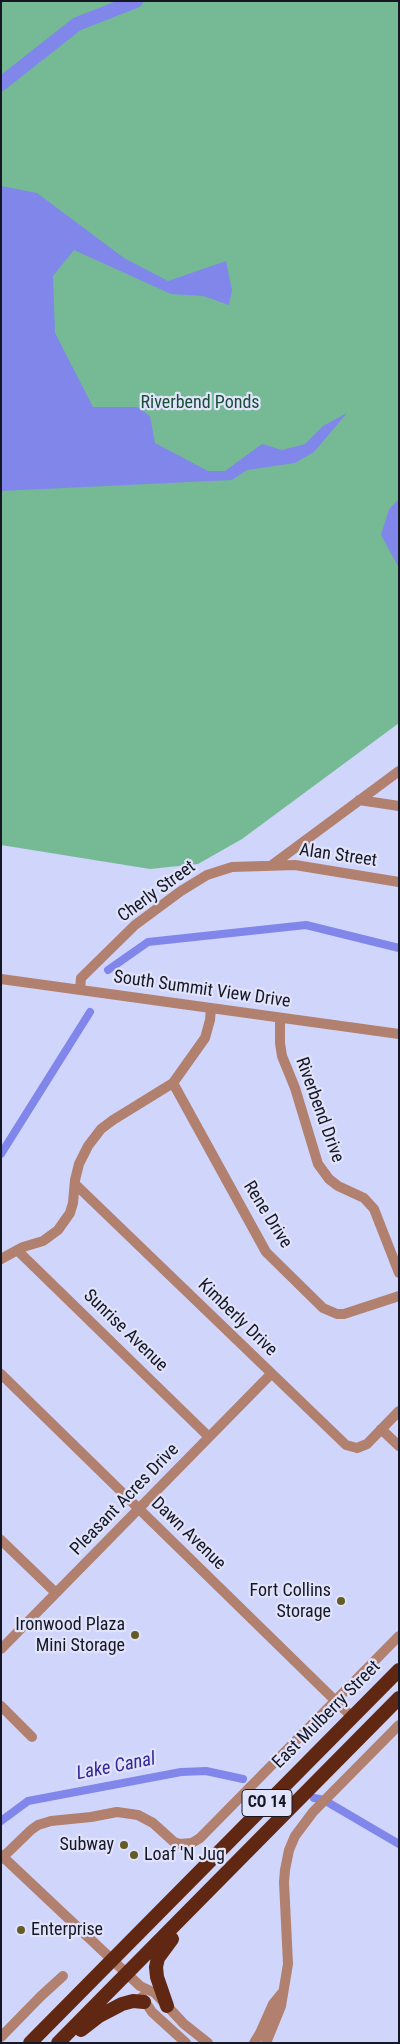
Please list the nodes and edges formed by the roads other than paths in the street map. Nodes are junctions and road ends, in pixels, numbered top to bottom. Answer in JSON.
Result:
{"nodes":[{"id":1,"x":399,"y":771,"type":"edge"},
{"id":2,"x":360,"y":800,"type":"junction"},
{"id":3,"x":399,"y":806,"type":"edge"},
{"id":4,"x":272,"y":865,"type":"junction"},
{"id":5,"x":399,"y":882,"type":"edge"},
{"id":6,"x":1,"y":979,"type":"edge"},
{"id":7,"x":80,"y":990,"type":"junction"},
{"id":8,"x":211,"y":1008,"type":"junction"},
{"id":9,"x":280,"y":1018,"type":"junction"},
{"id":10,"x":399,"y":1034,"type":"edge"},
{"id":11,"x":173,"y":1083,"type":"junction"},
{"id":12,"x":75,"y":1184,"type":"junction"},
{"id":13,"x":17,"y":1250,"type":"junction"},
{"id":14,"x":1,"y":1259,"type":"edge"},
{"id":15,"x":399,"y":1273,"type":"edge"},
{"id":16,"x":399,"y":1296,"type":"edge"},
{"id":17,"x":1,"y":1374,"type":"edge"},
{"id":18,"x":271,"y":1374,"type":"junction"},
{"id":19,"x":399,"y":1411,"type":"edge"},
{"id":20,"x":381,"y":1429,"type":"junction"},
{"id":21,"x":209,"y":1437,"type":"junction"},
{"id":22,"x":399,"y":1446,"type":"edge"},
{"id":23,"x":139,"y":1509,"type":"junction"},
{"id":24,"x":1,"y":1540,"type":"edge"},
{"id":25,"x":56,"y":1593,"type":"junction"},
{"id":26,"x":399,"y":1636,"type":"edge"},
{"id":27,"x":1,"y":1649,"type":"edge"},
{"id":28,"x":399,"y":1670,"type":"edge"},
{"id":29,"x":399,"y":1698,"type":"edge"},
{"id":30,"x":335,"y":1701,"type":"junction"},
{"id":31,"x":1,"y":1706,"type":"edge"},
{"id":32,"x":352,"y":1717,"type":"junction"},
{"id":33,"x":399,"y":1725,"type":"edge"},
{"id":34,"x":366,"y":1731,"type":"junction"},
{"id":35,"x":32,"y":1737,"type":"dead end"},
{"id":36,"x":380,"y":1744,"type":"junction"},
{"id":37,"x":2,"y":1857,"type":"edge"},
{"id":38,"x":232,"y":1866,"type":"junction"},
{"id":39,"x":112,"y":1960,"type":"junction"},
{"id":40,"x":126,"y":1974,"type":"junction"},
{"id":41,"x":63,"y":1976,"type":"dead end"},
{"id":42,"x":140,"y":1986,"type":"junction"},
{"id":43,"x":282,"y":1992,"type":"junction"},
{"id":44,"x":144,"y":2002,"type":"junction"},
{"id":45,"x":167,"y":2006,"type":"junction"},
{"id":46,"x":1,"y":2037,"type":"edge"},
{"id":47,"x":30,"y":2043,"type":"edge"},
{"id":48,"x":58,"y":2043,"type":"edge"},
{"id":49,"x":68,"y":2043,"type":"edge"},
{"id":50,"x":186,"y":2043,"type":"edge"},
{"id":51,"x":208,"y":2043,"type":"edge"},
{"id":52,"x":254,"y":2043,"type":"edge"},
{"id":53,"x":266,"y":2043,"type":"edge"}],
"edges":[{"from":1,"to":2,"type":"street"},
{"from":2,"to":3,"type":"street"},
{"from":2,"to":4,"type":"street"},
{"from":4,"to":5,"type":"street","name":"Alan Street"},
{"from":4,"to":7,"type":"street","name":"Cherly Street"},
{"from":6,"to":7,"type":"street","name":"South Summit View Drive"},
{"from":7,"to":8,"type":"street","name":"South Summit View Drive"},
{"from":8,"to":9,"type":"street","name":"South Summit View Drive"},
{"from":8,"to":11,"type":"street"},
{"from":9,"to":10,"type":"street","name":"South Summit View Drive"},
{"from":9,"to":15,"type":"street","name":"Riverbend Drive"},
{"from":11,"to":12,"type":"street"},
{"from":11,"to":16,"type":"street","name":"Rene Drive"},
{"from":12,"to":13,"type":"street"},
{"from":12,"to":18,"type":"street","name":"Kimberly Drive"},
{"from":13,"to":14,"type":"street"},
{"from":13,"to":21,"type":"street","name":"Sunrise Avenue"},
{"from":17,"to":23,"type":"street","name":"Dawn Avenue"},
{"from":18,"to":20,"type":"street","name":"Kimberly Drive"},
{"from":18,"to":21,"type":"street","name":"Pleasant Acres Drive"},
{"from":19,"to":20,"type":"street"},
{"from":20,"to":22,"type":"street"},
{"from":21,"to":23,"type":"street","name":"Pleasant Acres Drive"},
{"from":23,"to":25,"type":"street","name":"Pleasant Acres Drive"},
{"from":23,"to":30,"type":"street","name":"Dawn Avenue"},
{"from":24,"to":25,"type":"street"},
{"from":25,"to":27,"type":"street","name":"Pleasant Acres Drive"},
{"from":26,"to":30,"type":"street"},
{"from":28,"to":32,"type":"highway","name":"East Mulberry Street","number":"CO 14"},
{"from":29,"to":34,"type":"highway","number":"CO 14"},
{"from":30,"to":32,"type":"street","name":"Dawn Avenue"},
{"from":30,"to":37,"type":"street"},
{"from":31,"to":35,"type":"street"},
{"from":32,"to":39,"type":"highway","name":"East Mulberry Street","number":"CO 14"},
{"from":33,"to":36,"type":"street"},
{"from":34,"to":36,"type":"street"},
{"from":34,"to":38,"type":"highway","number":"CO 14"},
{"from":36,"to":43,"type":"street"},
{"from":37,"to":39,"type":"street"},
{"from":38,"to":40,"type":"highway","number":"CO 14"},
{"from":38,"to":45,"type":"highway"},
{"from":39,"to":40,"type":"street"},
{"from":39,"to":47,"type":"highway","name":"East Mulberry Street","number":"CO 14"},
{"from":40,"to":42,"type":"street"},
{"from":40,"to":48,"type":"highway","number":"CO 14"},
{"from":41,"to":46,"type":"street"},
{"from":42,"to":44,"type":"street"},
{"from":42,"to":45,"type":"street"},
{"from":43,"to":52,"type":"street"},
{"from":43,"to":53,"type":"street"},
{"from":44,"to":49,"type":"highway"},
{"from":44,"to":50,"type":"street"},
{"from":45,"to":51,"type":"street"}]}
